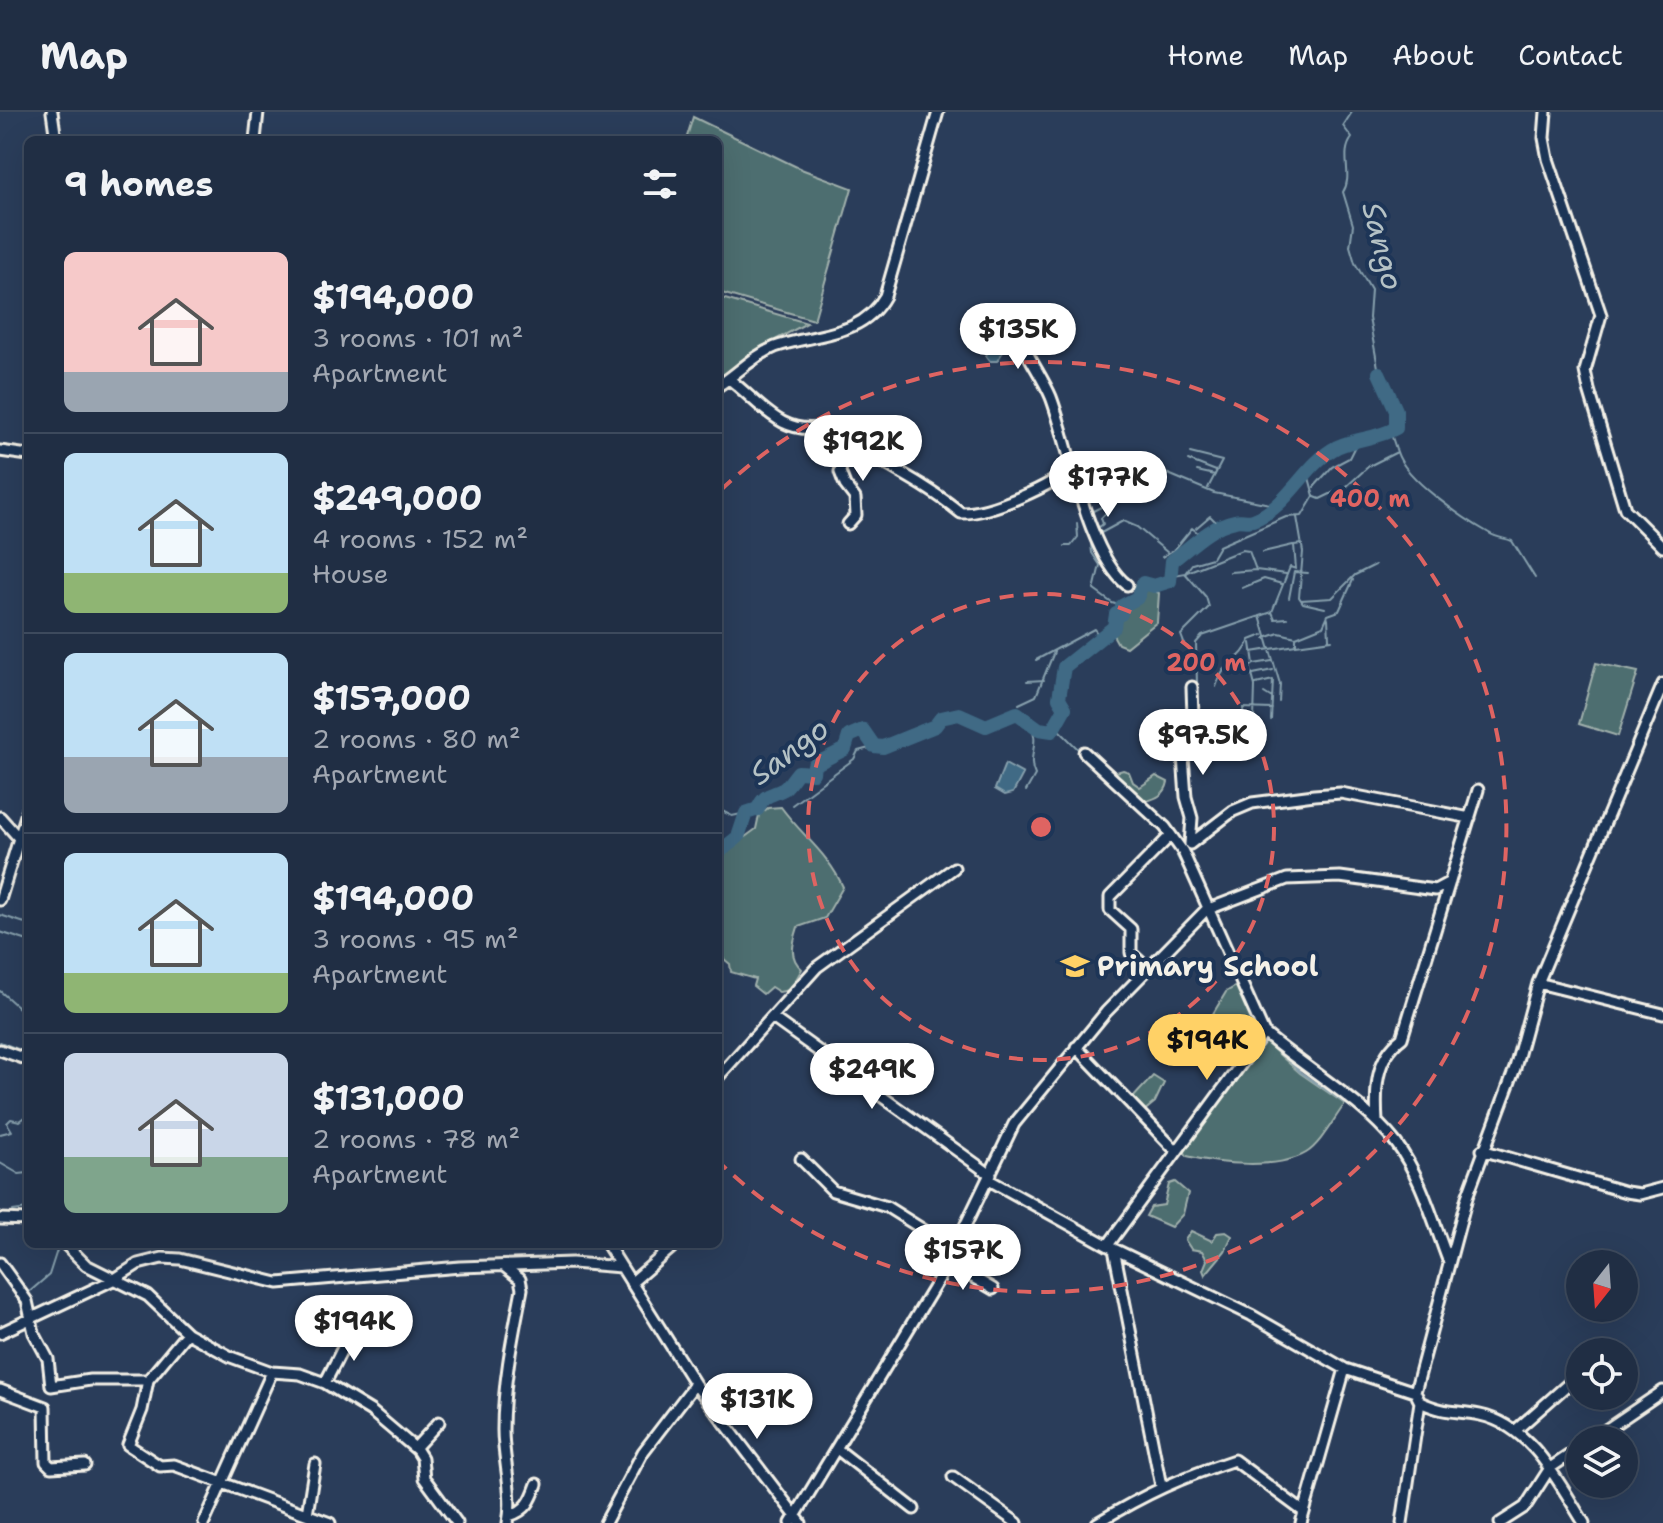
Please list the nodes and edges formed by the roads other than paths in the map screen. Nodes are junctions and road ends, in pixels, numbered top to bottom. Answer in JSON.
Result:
{"nodes":[{"id":1,"x":52,"y":112,"type":"edge"},
{"id":2,"x":258,"y":112,"type":"edge"},
{"id":3,"x":938,"y":112,"type":"edge"},
{"id":4,"x":1546,"y":112,"type":"edge"},
{"id":5,"x":55,"y":136,"type":"edge"},
{"id":6,"x":255,"y":136,"type":"edge"},
{"id":7,"x":1058,"y":338,"type":"dead end"},
{"id":8,"x":729,"y":379,"type":"junction"},
{"id":9,"x":722,"y":383,"type":"edge"},
{"id":10,"x":834,"y":434,"type":"junction"},
{"id":11,"x":0,"y":451,"type":"edge"},
{"id":12,"x":24,"y":454,"type":"edge"},
{"id":13,"x":1071,"y":467,"type":"junction"},
{"id":14,"x":1063,"y":476,"type":"junction"},
{"id":15,"x":1075,"y":479,"type":"junction"},
{"id":16,"x":848,"y":524,"type":"dead end"},
{"id":17,"x":1663,"y":547,"type":"edge"},
{"id":18,"x":1127,"y":585,"type":"dead end"},
{"id":19,"x":1663,"y":684,"type":"edge"},
{"id":20,"x":1192,"y":687,"type":"dead end"},
{"id":21,"x":1084,"y":752,"type":"dead end"},
{"id":22,"x":1478,"y":790,"type":"dead end"},
{"id":23,"x":0,"y":817,"type":"edge"},
{"id":24,"x":1470,"y":818,"type":"junction"},
{"id":25,"x":24,"y":819,"type":"edge"},
{"id":26,"x":1171,"y":835,"type":"junction"},
{"id":27,"x":17,"y":836,"type":"junction"},
{"id":28,"x":1186,"y":848,"type":"junction"},
{"id":29,"x":954,"y":868,"type":"dead end"},
{"id":30,"x":1450,"y":882,"type":"junction"},
{"id":31,"x":1435,"y":890,"type":"junction"},
{"id":32,"x":0,"y":900,"type":"edge"},
{"id":33,"x":1442,"y":904,"type":"junction"},
{"id":34,"x":1206,"y":910,"type":"junction"},
{"id":35,"x":1148,"y":969,"type":"junction"},
{"id":36,"x":1538,"y":983,"type":"junction"},
{"id":37,"x":1663,"y":1014,"type":"edge"},
{"id":38,"x":774,"y":1019,"type":"junction"},
{"id":39,"x":1264,"y":1033,"type":"junction"},
{"id":40,"x":1076,"y":1047,"type":"junction"},
{"id":41,"x":0,"y":1050,"type":"edge"},
{"id":42,"x":24,"y":1059,"type":"edge"},
{"id":43,"x":722,"y":1073,"type":"edge"},
{"id":44,"x":1377,"y":1122,"type":"junction"},
{"id":45,"x":1482,"y":1150,"type":"junction"},
{"id":46,"x":1176,"y":1151,"type":"junction"},
{"id":47,"x":801,"y":1159,"type":"dead end"},
{"id":48,"x":990,"y":1178,"type":"junction"},
{"id":49,"x":1663,"y":1188,"type":"edge"},
{"id":50,"x":0,"y":1219,"type":"edge"},
{"id":51,"x":24,"y":1220,"type":"edge"},
{"id":52,"x":1111,"y":1247,"type":"junction"},
{"id":53,"x":68,"y":1248,"type":"edge"},
{"id":54,"x":609,"y":1248,"type":"edge"},
{"id":55,"x":671,"y":1248,"type":"edge"},
{"id":56,"x":954,"y":1249,"type":"junction"},
{"id":57,"x":1448,"y":1260,"type":"junction"},
{"id":58,"x":947,"y":1262,"type":"junction"},
{"id":59,"x":505,"y":1267,"type":"junction"},
{"id":60,"x":621,"y":1267,"type":"junction"},
{"id":61,"x":2,"y":1271,"type":"edge"},
{"id":62,"x":113,"y":1280,"type":"junction"},
{"id":63,"x":631,"y":1283,"type":"junction"},
{"id":64,"x":993,"y":1289,"type":"dead end"},
{"id":65,"x":31,"y":1318,"type":"junction"},
{"id":66,"x":353,"y":1328,"type":"dead end"},
{"id":67,"x":0,"y":1333,"type":"edge"},
{"id":68,"x":187,"y":1333,"type":"junction"},
{"id":69,"x":1345,"y":1369,"type":"junction"},
{"id":70,"x":272,"y":1372,"type":"junction"},
{"id":71,"x":148,"y":1380,"type":"junction"},
{"id":72,"x":325,"y":1383,"type":"junction"},
{"id":73,"x":695,"y":1384,"type":"junction"},
{"id":74,"x":1566,"y":1386,"type":"edge"},
{"id":75,"x":0,"y":1390,"type":"edge"},
{"id":76,"x":1663,"y":1391,"type":"edge"},
{"id":77,"x":1415,"y":1392,"type":"junction"},
{"id":78,"x":1420,"y":1402,"type":"junction"},
{"id":79,"x":439,"y":1422,"type":"dead end"},
{"id":80,"x":1612,"y":1426,"type":"edge"},
{"id":81,"x":1516,"y":1430,"type":"junction"},
{"id":82,"x":415,"y":1448,"type":"junction"},
{"id":83,"x":837,"y":1449,"type":"junction"},
{"id":84,"x":1566,"y":1457,"type":"edge"},
{"id":85,"x":315,"y":1464,"type":"dead end"},
{"id":86,"x":85,"y":1465,"type":"dead end"},
{"id":87,"x":1550,"y":1468,"type":"junction"},
{"id":88,"x":953,"y":1477,"type":"dead end"},
{"id":89,"x":223,"y":1484,"type":"junction"},
{"id":90,"x":537,"y":1484,"type":"dead end"},
{"id":91,"x":1161,"y":1486,"type":"junction"},
{"id":92,"x":914,"y":1509,"type":"dead end"},
{"id":93,"x":1304,"y":1512,"type":"junction"},
{"id":94,"x":305,"y":1517,"type":"edge"},
{"id":95,"x":509,"y":1519,"type":"edge"},
{"id":96,"x":795,"y":1521,"type":"edge"},
{"id":97,"x":454,"y":1522,"type":"edge"},
{"id":98,"x":204,"y":1523,"type":"edge"},
{"id":99,"x":330,"y":1523,"type":"edge"},
{"id":100,"x":605,"y":1523,"type":"edge"},
{"id":101,"x":1017,"y":1523,"type":"edge"},
{"id":102,"x":1097,"y":1523,"type":"edge"},
{"id":103,"x":1301,"y":1523,"type":"edge"},
{"id":104,"x":1402,"y":1523,"type":"edge"},
{"id":105,"x":1500,"y":1523,"type":"edge"},
{"id":106,"x":1584,"y":1523,"type":"edge"}],
"edges":[{"from":1,"to":5,"type":"street"},
{"from":2,"to":6,"type":"street"},
{"from":3,"to":8,"type":"street"},
{"from":4,"to":17,"type":"street"},
{"from":7,"to":13,"type":"street"},
{"from":8,"to":9,"type":"street"},
{"from":8,"to":10,"type":"street"},
{"from":10,"to":14,"type":"street"},
{"from":10,"to":16,"type":"street"},
{"from":11,"to":12,"type":"street"},
{"from":13,"to":14,"type":"street"},
{"from":13,"to":15,"type":"street"},
{"from":14,"to":15,"type":"street"},
{"from":15,"to":18,"type":"street"},
{"from":19,"to":36,"type":"street"},
{"from":20,"to":28,"type":"street"},
{"from":21,"to":26,"type":"street"},
{"from":22,"to":24,"type":"street"},
{"from":23,"to":27,"type":"street"},
{"from":24,"to":28,"type":"street"},
{"from":24,"to":30,"type":"street"},
{"from":25,"to":27,"type":"street"},
{"from":26,"to":28,"type":"street"},
{"from":26,"to":35,"type":"street"},
{"from":27,"to":32,"type":"street"},
{"from":28,"to":34,"type":"street"},
{"from":29,"to":38,"type":"street"},
{"from":30,"to":31,"type":"street"},
{"from":30,"to":33,"type":"street"},
{"from":31,"to":33,"type":"street"},
{"from":31,"to":34,"type":"street"},
{"from":33,"to":44,"type":"street"},
{"from":34,"to":35,"type":"street"},
{"from":34,"to":39,"type":"street"},
{"from":35,"to":40,"type":"street"},
{"from":36,"to":37,"type":"street"},
{"from":36,"to":45,"type":"street"},
{"from":38,"to":43,"type":"street"},
{"from":38,"to":48,"type":"street"},
{"from":39,"to":44,"type":"street"},
{"from":39,"to":46,"type":"street"},
{"from":40,"to":46,"type":"street"},
{"from":40,"to":48,"type":"street"},
{"from":41,"to":42,"type":"street"},
{"from":44,"to":57,"type":"street"},
{"from":45,"to":49,"type":"street"},
{"from":45,"to":57,"type":"street"},
{"from":46,"to":52,"type":"street"},
{"from":47,"to":56,"type":"street"},
{"from":48,"to":52,"type":"street"},
{"from":48,"to":56,"type":"street"},
{"from":50,"to":51,"type":"street"},
{"from":52,"to":69,"type":"street"},
{"from":52,"to":91,"type":"street"},
{"from":53,"to":62,"type":"street"},
{"from":54,"to":60,"type":"street"},
{"from":55,"to":63,"type":"street"},
{"from":56,"to":58,"type":"street"},
{"from":57,"to":77,"type":"street"},
{"from":58,"to":64,"type":"street"},
{"from":58,"to":83,"type":"street"},
{"from":59,"to":60,"type":"street"},
{"from":59,"to":62,"type":"street"},
{"from":59,"to":95,"type":"street"},
{"from":60,"to":63,"type":"street"},
{"from":61,"to":65,"type":"street"},
{"from":62,"to":65,"type":"street"},
{"from":62,"to":68,"type":"street"},
{"from":63,"to":73,"type":"street"},
{"from":65,"to":67,"type":"street"},
{"from":65,"to":71,"type":"street"},
{"from":66,"to":72,"type":"street"},
{"from":68,"to":70,"type":"street"},
{"from":68,"to":71,"type":"street"},
{"from":69,"to":77,"type":"street"},
{"from":69,"to":93,"type":"street"},
{"from":70,"to":72,"type":"street"},
{"from":70,"to":89,"type":"street"},
{"from":71,"to":89,"type":"street"},
{"from":72,"to":82,"type":"street"},
{"from":73,"to":96,"type":"street"},
{"from":73,"to":100,"type":"street"},
{"from":74,"to":81,"type":"street"},
{"from":75,"to":86,"type":"street"},
{"from":76,"to":80,"type":"street"},
{"from":77,"to":78,"type":"street"},
{"from":78,"to":81,"type":"street"},
{"from":78,"to":104,"type":"street"},
{"from":79,"to":82,"type":"street"},
{"from":81,"to":87,"type":"street"},
{"from":82,"to":97,"type":"street"},
{"from":83,"to":92,"type":"street"},
{"from":83,"to":96,"type":"street"},
{"from":84,"to":87,"type":"street"},
{"from":85,"to":94,"type":"street"},
{"from":87,"to":105,"type":"street"},
{"from":87,"to":106,"type":"street"},
{"from":88,"to":101,"type":"street"},
{"from":89,"to":94,"type":"street"},
{"from":89,"to":98,"type":"street"},
{"from":90,"to":95,"type":"street"},
{"from":91,"to":93,"type":"street"},
{"from":91,"to":102,"type":"street"},
{"from":93,"to":103,"type":"street"},
{"from":94,"to":99,"type":"street"}]}
